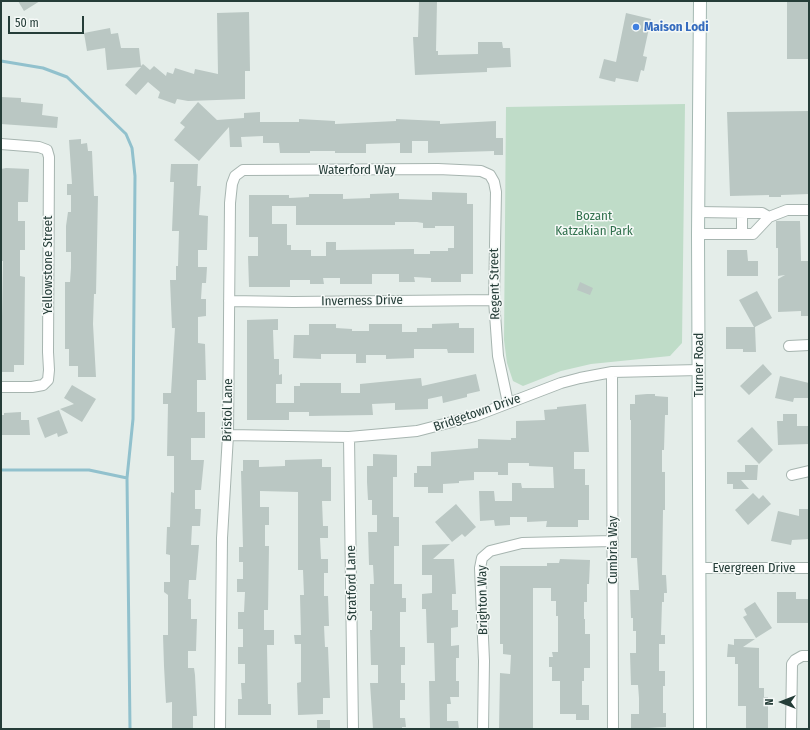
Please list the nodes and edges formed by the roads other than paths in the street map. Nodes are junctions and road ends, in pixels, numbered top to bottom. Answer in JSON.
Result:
{"nodes":[{"id":1,"x":700,"y":1,"type":"edge"},
{"id":2,"x":1,"y":144,"type":"edge"},
{"id":3,"x":481,"y":171,"type":"joint"},
{"id":4,"x":235,"y":176,"type":"joint"},
{"id":5,"x":809,"y":210,"type":"edge"},
{"id":6,"x":698,"y":212,"type":"junction"},
{"id":7,"x":742,"y":213,"type":"junction"},
{"id":8,"x":769,"y":217,"type":"junction"},
{"id":9,"x":698,"y":234,"type":"junction"},
{"id":10,"x":742,"y":234,"type":"junction"},
{"id":11,"x":494,"y":300,"type":"junction"},
{"id":12,"x":229,"y":301,"type":"junction"},
{"id":13,"x":809,"y":345,"type":"edge"},
{"id":14,"x":789,"y":346,"type":"dead end"},
{"id":15,"x":699,"y":370,"type":"junction"},
{"id":16,"x":612,"y":372,"type":"junction"},
{"id":17,"x":1,"y":387,"type":"edge"},
{"id":18,"x":508,"y":403,"type":"junction"},
{"id":19,"x":228,"y":435,"type":"junction"},
{"id":20,"x":349,"y":437,"type":"junction"},
{"id":21,"x":809,"y":471,"type":"edge"},
{"id":22,"x":792,"y":475,"type":"dead end"},
{"id":23,"x":612,"y":541,"type":"junction"},
{"id":24,"x":699,"y":568,"type":"junction"},
{"id":25,"x":809,"y":568,"type":"edge"},
{"id":26,"x":809,"y":656,"type":"edge"},
{"id":27,"x":220,"y":729,"type":"edge"},
{"id":28,"x":353,"y":729,"type":"edge"},
{"id":29,"x":483,"y":729,"type":"edge"},
{"id":30,"x":613,"y":729,"type":"edge"},
{"id":31,"x":700,"y":729,"type":"edge"},
{"id":32,"x":791,"y":729,"type":"edge"}],
"edges":[{"from":1,"to":6,"type":"main road","name":"Turner Road"},
{"from":2,"to":17,"type":"street","name":"Yellowstone Street"},
{"from":3,"to":4,"type":"street","name":"Waterford Way"},
{"from":3,"to":11,"type":"street","name":"Regent Street"},
{"from":4,"to":12,"type":"street","name":"Bristol Lane"},
{"from":5,"to":8,"type":"street"},
{"from":6,"to":7,"type":"street"},
{"from":6,"to":9,"type":"main road","name":"Turner Road"},
{"from":7,"to":8,"type":"street"},
{"from":7,"to":10,"type":"street"},
{"from":8,"to":10,"type":"street"},
{"from":9,"to":10,"type":"street"},
{"from":9,"to":15,"type":"main road","name":"Turner Road"},
{"from":11,"to":12,"type":"street","name":"Inverness Drive"},
{"from":11,"to":18,"type":"street","name":"Regent Street"},
{"from":12,"to":19,"type":"street","name":"Bristol Lane"},
{"from":13,"to":14,"type":"street"},
{"from":15,"to":16,"type":"street","name":"Bridgetown Drive"},
{"from":15,"to":24,"type":"main road","name":"Turner Road"},
{"from":16,"to":18,"type":"street","name":"Bridgetown Drive"},
{"from":16,"to":23,"type":"street","name":"Cumbria Way"},
{"from":18,"to":20,"type":"street","name":"Bridgetown Drive"},
{"from":19,"to":20,"type":"street","name":"Bridgetown Drive"},
{"from":19,"to":27,"type":"street","name":"Bristol Lane"},
{"from":20,"to":28,"type":"street","name":"Stratford Lane"},
{"from":21,"to":22,"type":"street"},
{"from":23,"to":29,"type":"street","name":"Brighton Way"},
{"from":23,"to":30,"type":"street","name":"Cumbria Way"},
{"from":24,"to":25,"type":"street","name":"Evergreen Drive"},
{"from":24,"to":31,"type":"main road","name":"Turner Road"},
{"from":26,"to":32,"type":"street"}]}
